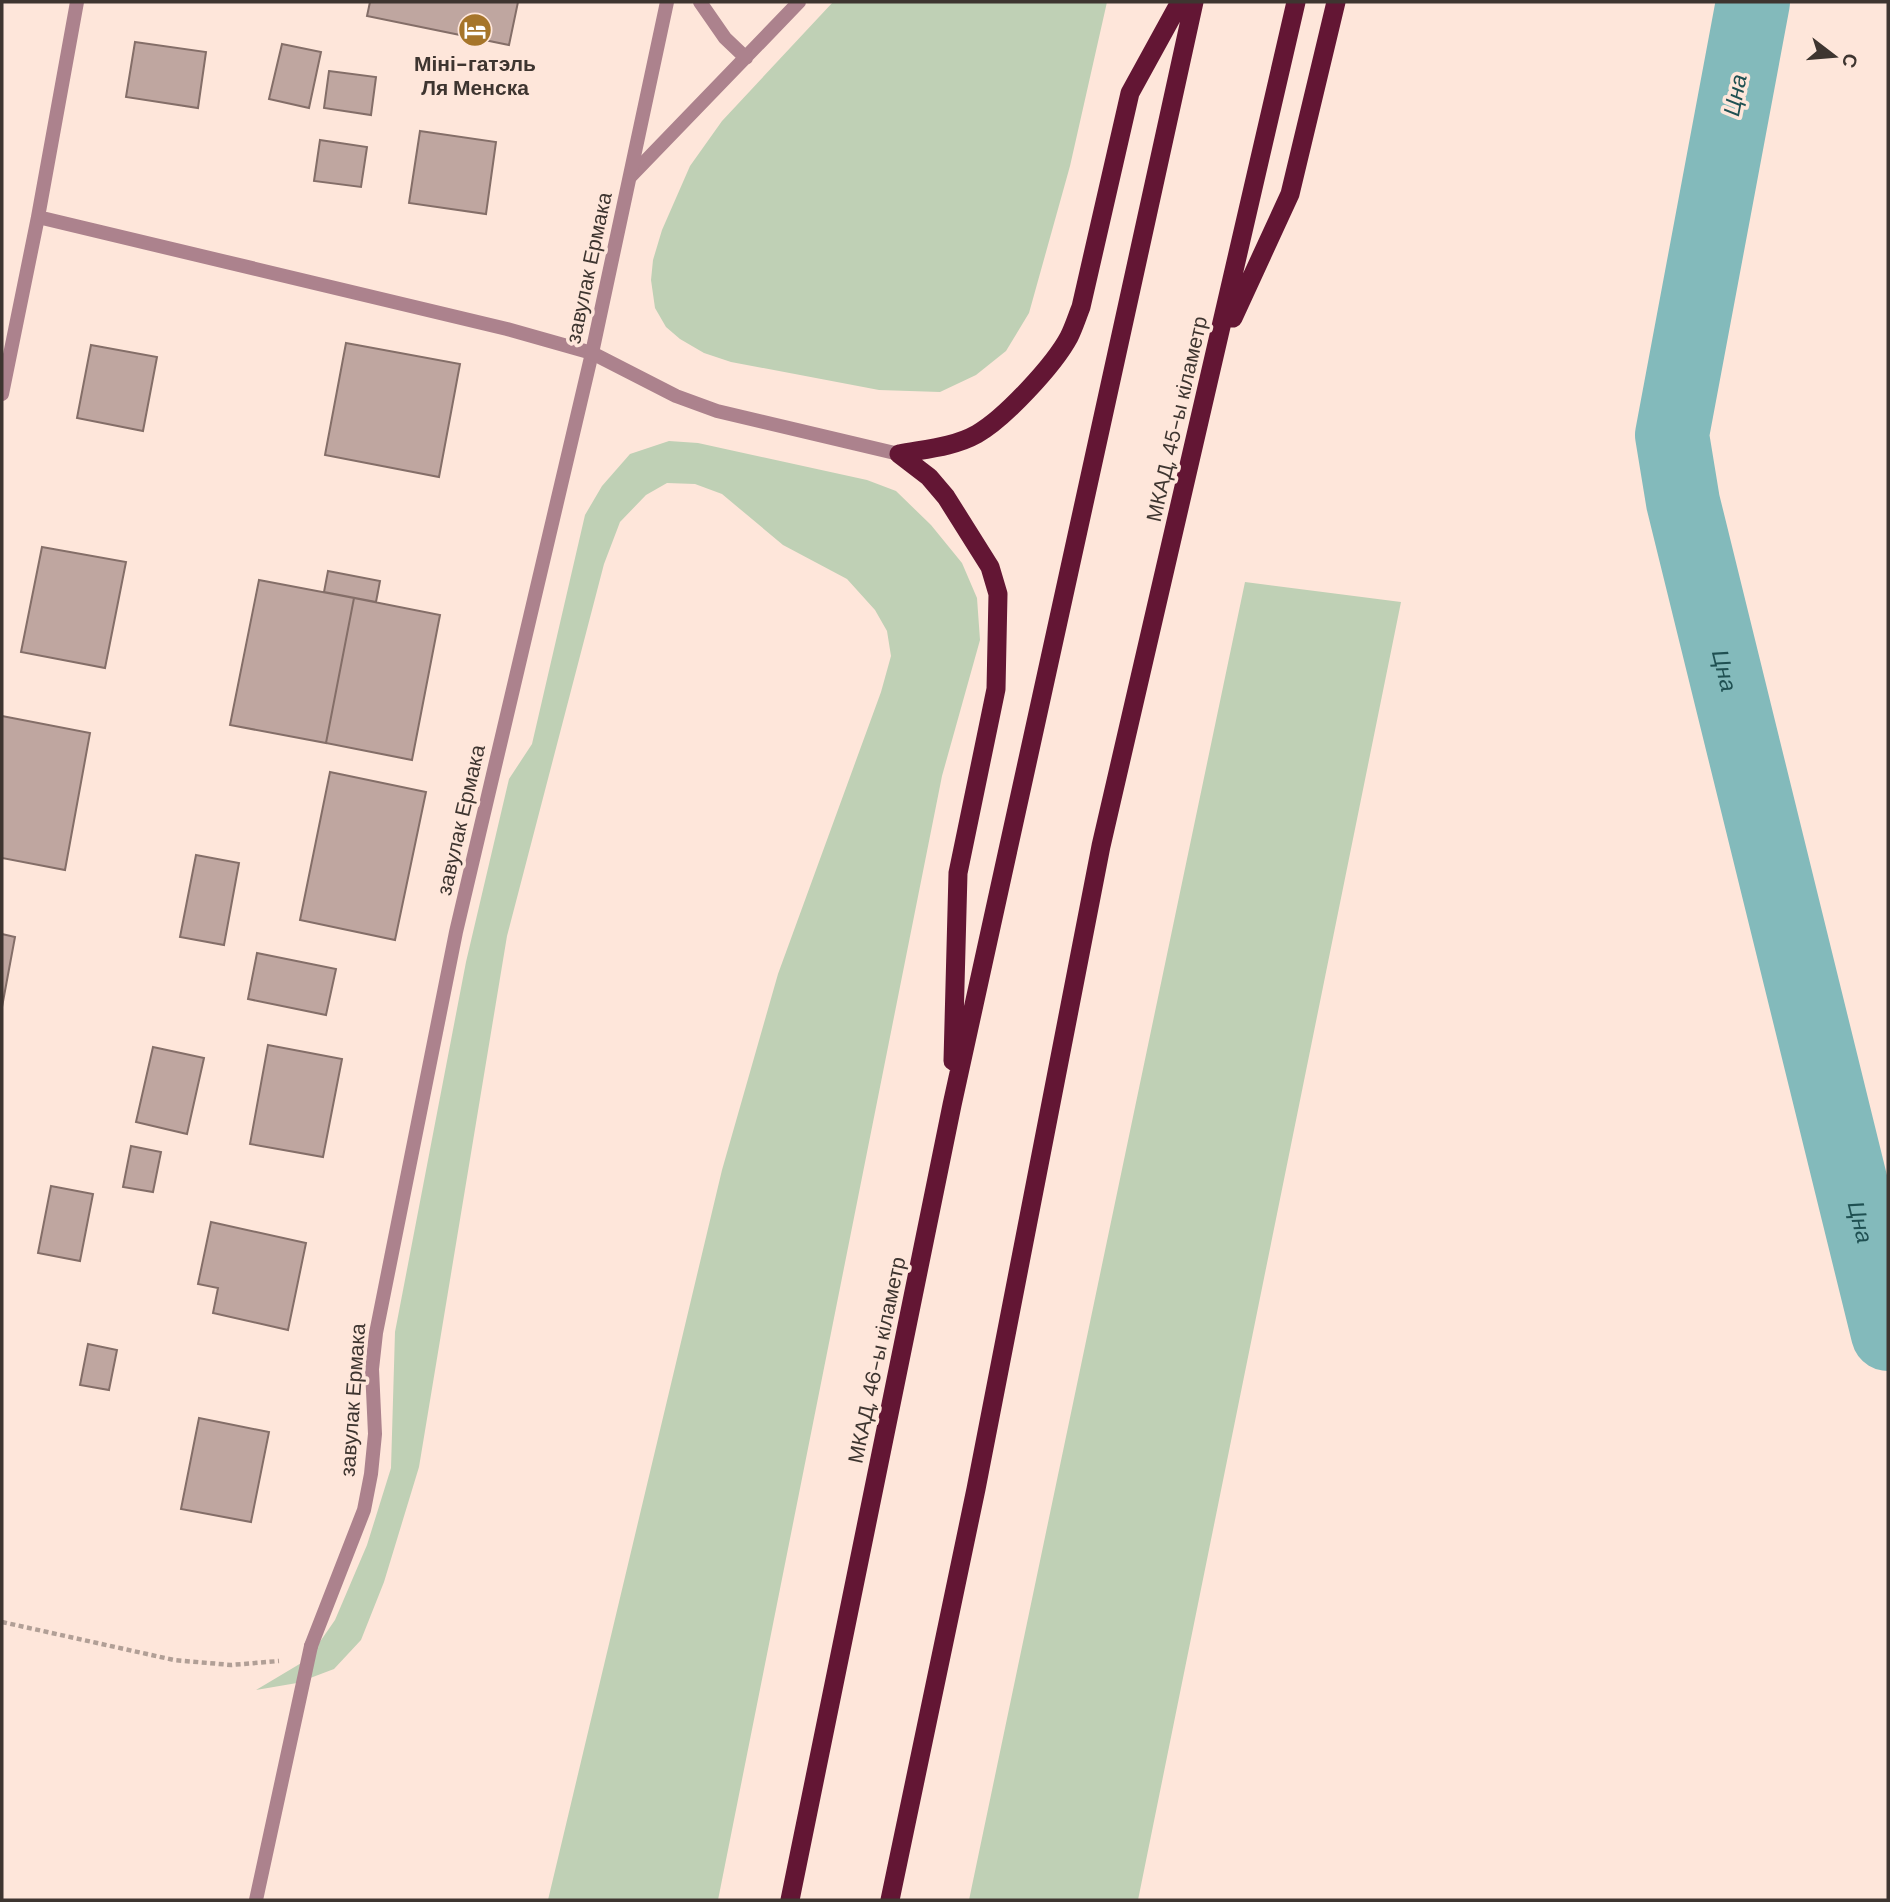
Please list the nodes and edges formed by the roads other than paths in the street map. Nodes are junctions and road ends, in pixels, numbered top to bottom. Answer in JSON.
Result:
{"nodes":[{"id":1,"x":77,"y":2,"type":"edge"},
{"id":2,"x":667,"y":2,"type":"edge"},
{"id":3,"x":700,"y":2,"type":"edge"},
{"id":4,"x":799,"y":2,"type":"edge"},
{"id":5,"x":1180,"y":2,"type":"edge"},
{"id":6,"x":1194,"y":2,"type":"edge"},
{"id":7,"x":1296,"y":2,"type":"edge"},
{"id":8,"x":1336,"y":2,"type":"edge"},
{"id":9,"x":746,"y":58,"type":"junction"},
{"id":10,"x":631,"y":176,"type":"junction"},
{"id":11,"x":38,"y":217,"type":"junction"},
{"id":12,"x":592,"y":353,"type":"junction"},
{"id":13,"x":1216,"y":353,"type":"junction"},
{"id":14,"x":2,"y":394,"type":"edge"},
{"id":15,"x":899,"y":454,"type":"junction"},
{"id":16,"x":952,"y":1105,"type":"junction"},
{"id":17,"x":256,"y":1900,"type":"edge"},
{"id":18,"x":790,"y":1900,"type":"edge"},
{"id":19,"x":890,"y":1900,"type":"edge"}],
"edges":[{"from":1,"to":11,"type":"street"},
{"from":2,"to":10,"type":"street","name":"завулак Ермака"},
{"from":3,"to":9,"type":"street"},
{"from":4,"to":9,"type":"street"},
{"from":5,"to":15,"type":"highway"},
{"from":6,"to":16,"type":"highway","name":"МКАД, 46-ы кіламетр"},
{"from":7,"to":13,"type":"highway","name":"МКАД, 45-ы кіламетр"},
{"from":8,"to":13,"type":"highway"},
{"from":9,"to":10,"type":"street"},
{"from":10,"to":12,"type":"street","name":"завулак Ермака"},
{"from":11,"to":12,"type":"street"},
{"from":11,"to":14,"type":"street"},
{"from":12,"to":15,"type":"street"},
{"from":12,"to":17,"type":"street","name":"завулак Ермака"},
{"from":13,"to":19,"type":"highway","name":"МКАД, 45-ы кіламетр"},
{"from":15,"to":16,"type":"highway"},
{"from":16,"to":18,"type":"highway","name":"МКАД, 46-ы кіламетр"}]}
